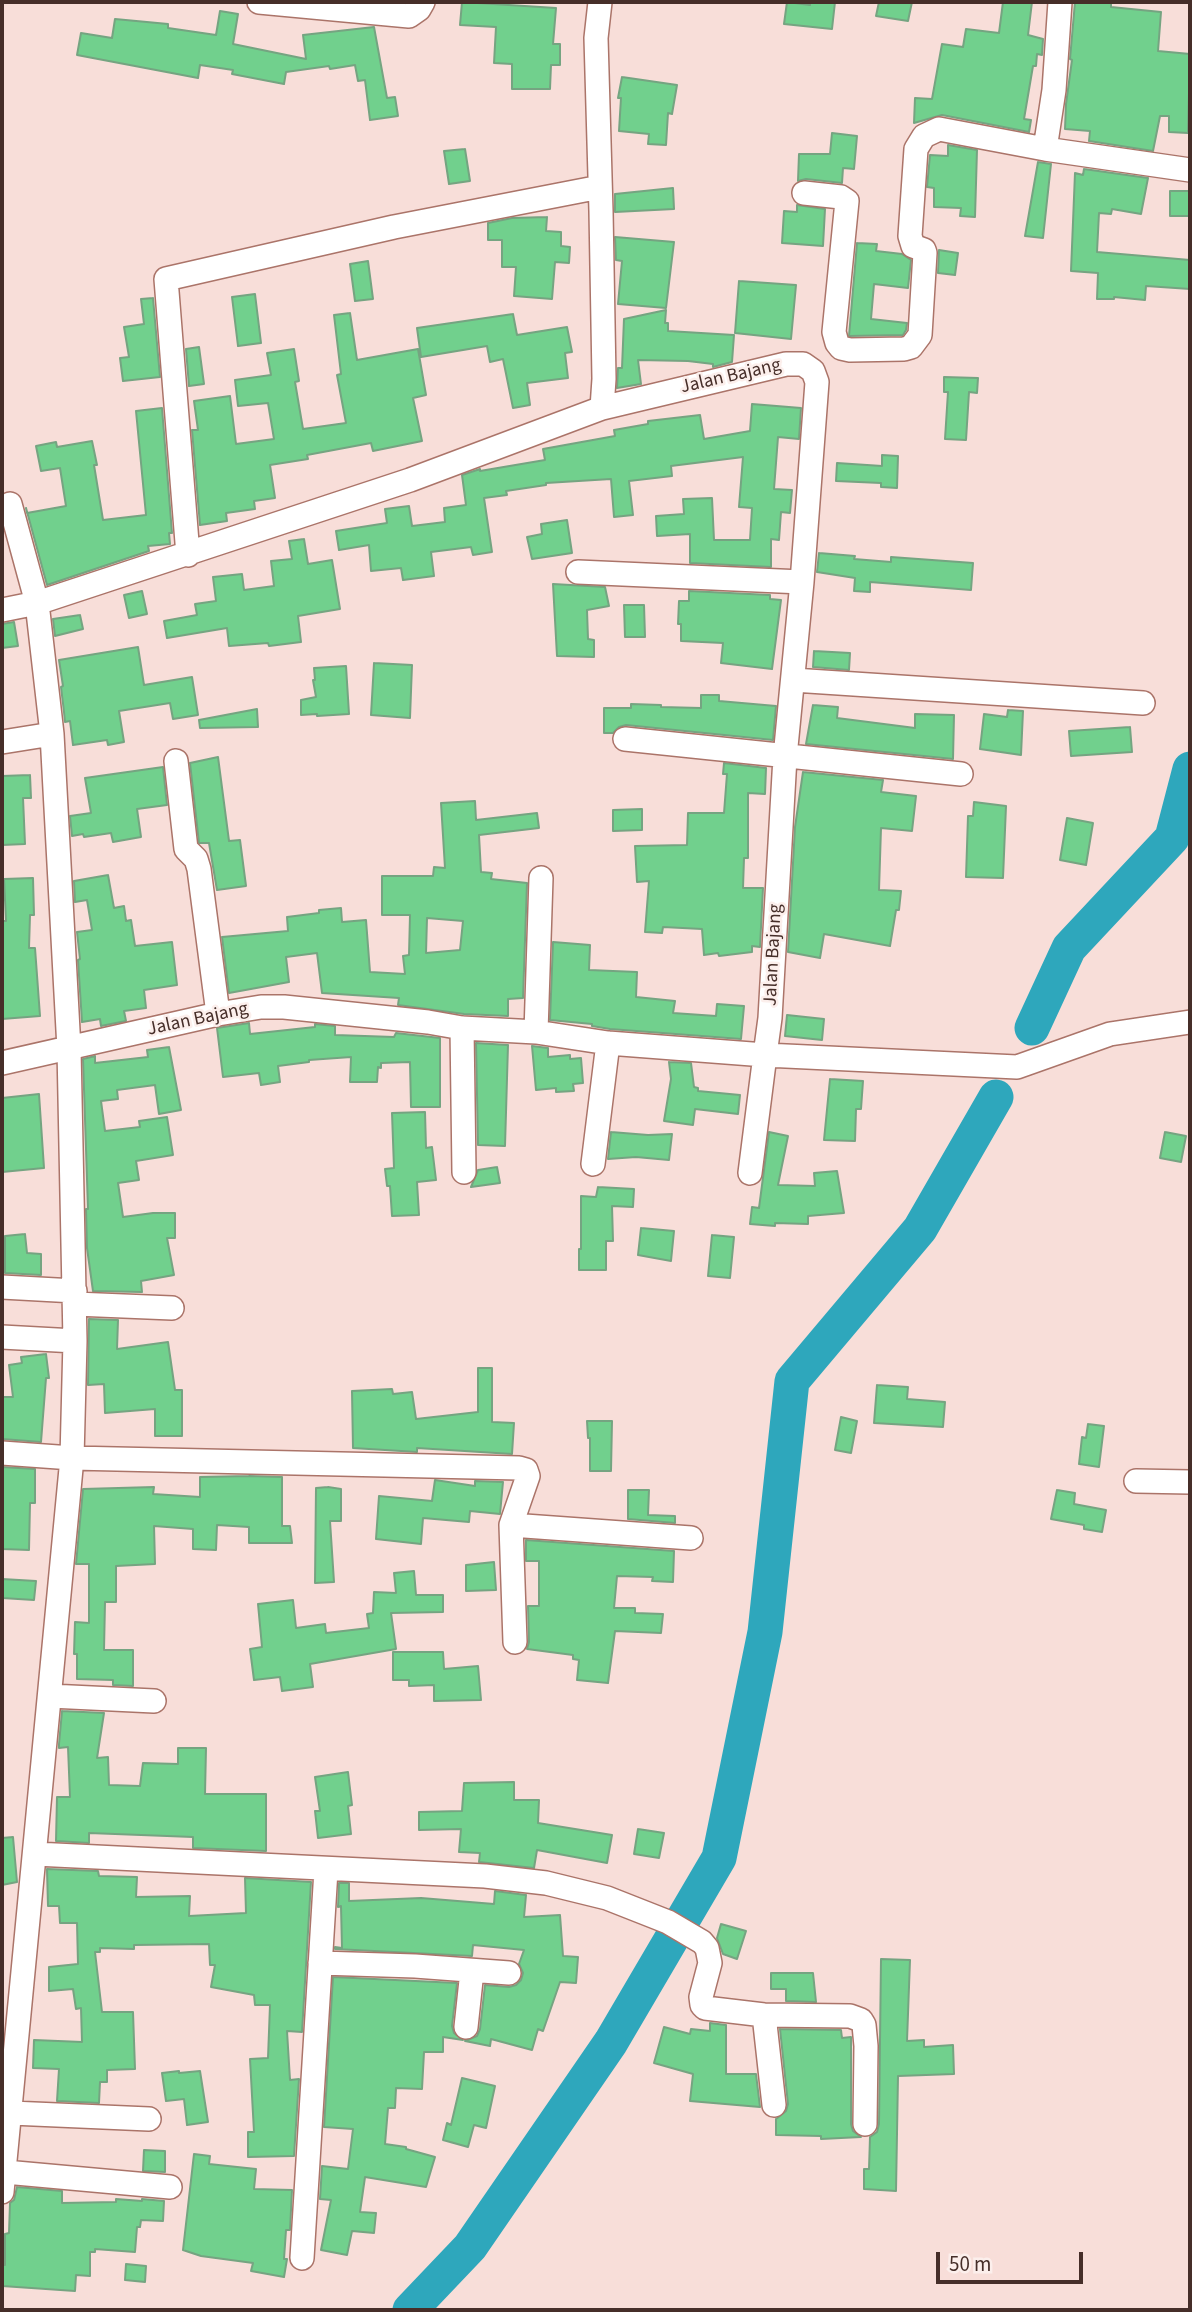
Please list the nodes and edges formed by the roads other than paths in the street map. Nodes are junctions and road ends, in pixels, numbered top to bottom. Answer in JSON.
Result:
{"nodes":[{"id":1,"x":259,"y":2,"type":"edge"},
{"id":2,"x":422,"y":2,"type":"edge"},
{"id":3,"x":600,"y":2,"type":"edge"},
{"id":4,"x":1060,"y":2,"type":"edge"},
{"id":5,"x":1045,"y":149,"type":"junction"},
{"id":6,"x":1190,"y":170,"type":"edge"},
{"id":7,"x":600,"y":187,"type":"junction"},
{"id":8,"x":804,"y":193,"type":"dead end"},
{"id":9,"x":841,"y":348,"type":"junction"},
{"id":10,"x":813,"y":371,"type":"junction"},
{"id":11,"x":602,"y":408,"type":"junction"},
{"id":12,"x":10,"y":504,"type":"dead end"},
{"id":13,"x":188,"y":555,"type":"junction"},
{"id":14,"x":578,"y":572,"type":"dead end"},
{"id":15,"x":803,"y":582,"type":"junction"},
{"id":16,"x":37,"y":603,"type":"junction"},
{"id":17,"x":2,"y":610,"type":"edge"},
{"id":18,"x":793,"y":680,"type":"junction"},
{"id":19,"x":1143,"y":703,"type":"dead end"},
{"id":20,"x":52,"y":734,"type":"junction"},
{"id":21,"x":625,"y":739,"type":"dead end"},
{"id":22,"x":2,"y":742,"type":"edge"},
{"id":23,"x":785,"y":757,"type":"junction"},
{"id":24,"x":176,"y":761,"type":"dead end"},
{"id":25,"x":961,"y":774,"type":"dead end"},
{"id":26,"x":541,"y":878,"type":"dead end"},
{"id":27,"x":218,"y":1014,"type":"junction"},
{"id":28,"x":1190,"y":1022,"type":"edge"},
{"id":29,"x":462,"y":1028,"type":"junction"},
{"id":30,"x":536,"y":1031,"type":"junction"},
{"id":31,"x":608,"y":1043,"type":"junction"},
{"id":32,"x":69,"y":1049,"type":"junction"},
{"id":33,"x":765,"y":1055,"type":"junction"},
{"id":34,"x":2,"y":1063,"type":"edge"},
{"id":35,"x":593,"y":1164,"type":"dead end"},
{"id":36,"x":464,"y":1172,"type":"dead end"},
{"id":37,"x":750,"y":1172,"type":"dead end"},
{"id":38,"x":2,"y":1287,"type":"edge"},
{"id":39,"x":75,"y":1298,"type":"junction"},
{"id":40,"x":172,"y":1308,"type":"dead end"},
{"id":41,"x":2,"y":1337,"type":"edge"},
{"id":42,"x":75,"y":1341,"type":"junction"},
{"id":43,"x":2,"y":1453,"type":"edge"},
{"id":44,"x":72,"y":1458,"type":"junction"},
{"id":45,"x":1136,"y":1481,"type":"dead end"},
{"id":46,"x":1190,"y":1482,"type":"edge"},
{"id":47,"x":512,"y":1525,"type":"junction"},
{"id":48,"x":691,"y":1538,"type":"dead end"},
{"id":49,"x":515,"y":1642,"type":"dead end"},
{"id":50,"x":50,"y":1696,"type":"junction"},
{"id":51,"x":154,"y":1700,"type":"dead end"},
{"id":52,"x":35,"y":1854,"type":"junction"},
{"id":53,"x":326,"y":1870,"type":"junction"},
{"id":54,"x":320,"y":1964,"type":"junction"},
{"id":55,"x":472,"y":1971,"type":"junction"},
{"id":56,"x":509,"y":1973,"type":"dead end"},
{"id":57,"x":764,"y":2015,"type":"junction"},
{"id":58,"x":466,"y":2027,"type":"dead end"},
{"id":59,"x":774,"y":2105,"type":"dead end"},
{"id":60,"x":11,"y":2113,"type":"junction"},
{"id":61,"x":149,"y":2119,"type":"dead end"},
{"id":62,"x":865,"y":2124,"type":"dead end"},
{"id":63,"x":3,"y":2182,"type":"edge"},
{"id":64,"x":170,"y":2187,"type":"dead end"},
{"id":65,"x":302,"y":2258,"type":"dead end"}],
"edges":[{"from":1,"to":2,"type":"street"},
{"from":3,"to":7,"type":"street"},
{"from":4,"to":5,"type":"street"},
{"from":5,"to":6,"type":"street"},
{"from":5,"to":9,"type":"street"},
{"from":7,"to":11,"type":"street"},
{"from":7,"to":13,"type":"street"},
{"from":8,"to":9,"type":"street"},
{"from":9,"to":10,"type":"street"},
{"from":10,"to":11,"type":"street","name":"Jalan Bajang"},
{"from":10,"to":15,"type":"street","name":"Jalan Bajang"},
{"from":11,"to":13,"type":"street","name":"Jalan Bajang"},
{"from":12,"to":16,"type":"street"},
{"from":13,"to":16,"type":"street","name":"Jalan Bajang"},
{"from":14,"to":15,"type":"street"},
{"from":15,"to":18,"type":"street","name":"Jalan Bajang"},
{"from":16,"to":17,"type":"street","name":"Jalan Bajang"},
{"from":16,"to":20,"type":"street"},
{"from":18,"to":19,"type":"street"},
{"from":18,"to":23,"type":"street","name":"Jalan Bajang"},
{"from":20,"to":22,"type":"street"},
{"from":20,"to":32,"type":"street"},
{"from":21,"to":23,"type":"street"},
{"from":23,"to":25,"type":"street"},
{"from":23,"to":33,"type":"street","name":"Jalan Bajang"},
{"from":24,"to":27,"type":"street"},
{"from":26,"to":30,"type":"street"},
{"from":27,"to":29,"type":"street","name":"Jalan Bajang"},
{"from":27,"to":32,"type":"street","name":"Jalan Bajang"},
{"from":28,"to":33,"type":"street"},
{"from":29,"to":30,"type":"street","name":"Jalan Bajang"},
{"from":29,"to":36,"type":"street"},
{"from":30,"to":31,"type":"street","name":"Jalan Bajang"},
{"from":31,"to":33,"type":"street","name":"Jalan Bajang"},
{"from":31,"to":35,"type":"street"},
{"from":32,"to":34,"type":"street","name":"Jalan Bajang"},
{"from":32,"to":39,"type":"street"},
{"from":33,"to":37,"type":"street"},
{"from":38,"to":39,"type":"street"},
{"from":39,"to":40,"type":"street"},
{"from":39,"to":42,"type":"street"},
{"from":41,"to":42,"type":"street"},
{"from":42,"to":44,"type":"street"},
{"from":43,"to":44,"type":"street"},
{"from":44,"to":47,"type":"street"},
{"from":44,"to":50,"type":"street"},
{"from":45,"to":46,"type":"street"},
{"from":47,"to":48,"type":"street"},
{"from":47,"to":49,"type":"street"},
{"from":50,"to":51,"type":"street"},
{"from":50,"to":52,"type":"street"},
{"from":52,"to":53,"type":"street"},
{"from":52,"to":60,"type":"street"},
{"from":53,"to":54,"type":"street"},
{"from":53,"to":57,"type":"street"},
{"from":54,"to":55,"type":"street"},
{"from":54,"to":65,"type":"street"},
{"from":55,"to":56,"type":"street"},
{"from":55,"to":58,"type":"street"},
{"from":57,"to":59,"type":"street"},
{"from":57,"to":62,"type":"street"},
{"from":60,"to":61,"type":"street"},
{"from":60,"to":63,"type":"street"},
{"from":63,"to":64,"type":"street"}]}
